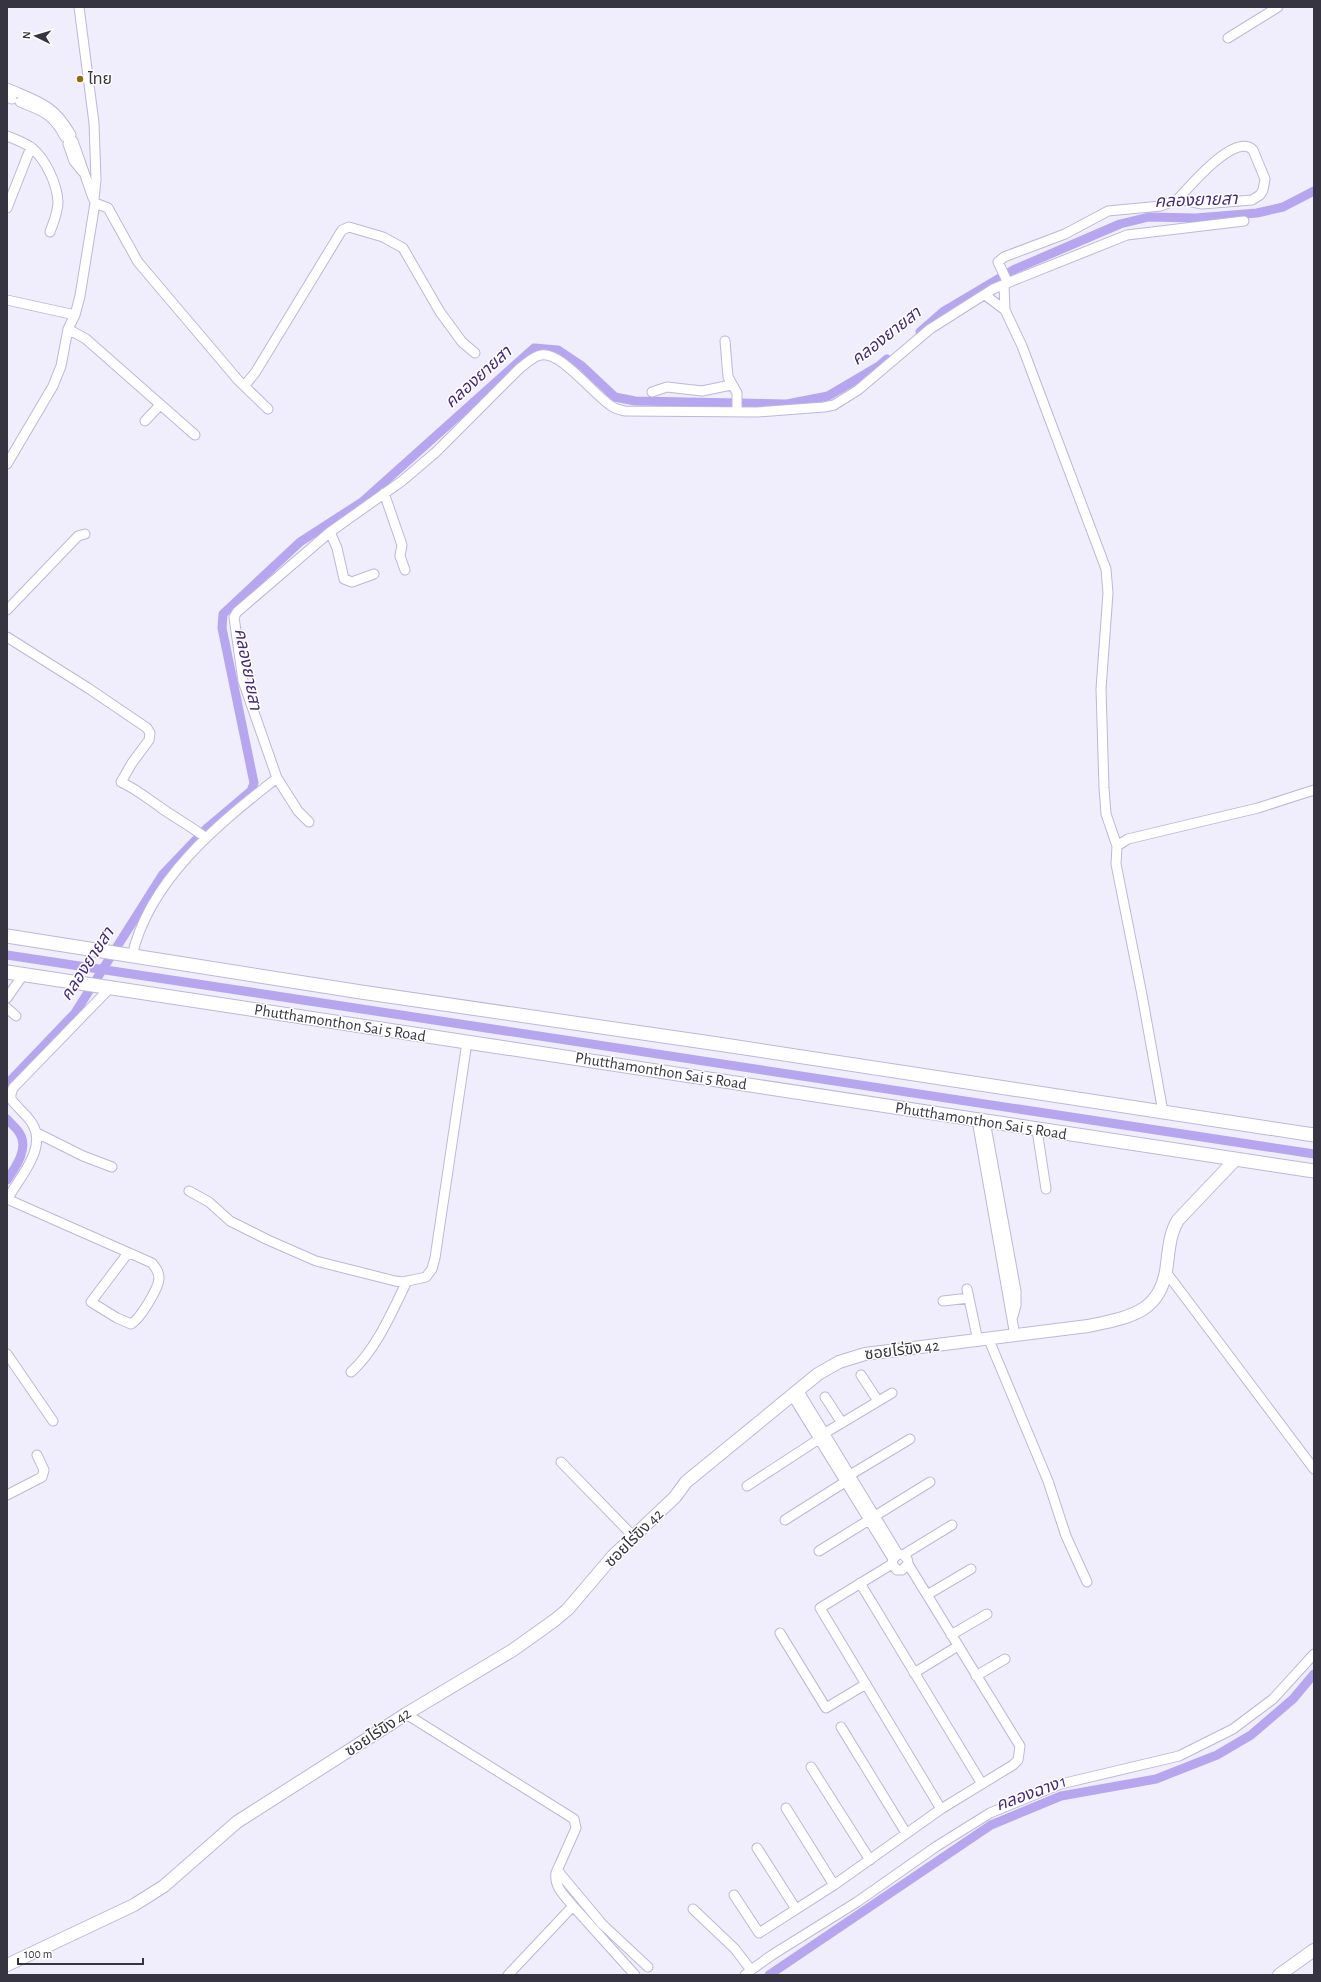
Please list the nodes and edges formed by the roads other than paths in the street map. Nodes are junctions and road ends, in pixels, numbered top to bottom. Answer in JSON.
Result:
{"nodes":[{"id":1,"x":79,"y":7,"type":"edge"},
{"id":2,"x":1278,"y":7,"type":"edge"},
{"id":3,"x":1228,"y":38,"type":"dead end"},
{"id":4,"x":7,"y":88,"type":"edge"},
{"id":5,"x":13,"y":99,"type":"edge"},
{"id":6,"x":49,"y":111,"type":"junction"},
{"id":7,"x":7,"y":136,"type":"edge"},
{"id":8,"x":31,"y":147,"type":"junction"},
{"id":9,"x":1178,"y":199,"type":"junction"},
{"id":10,"x":94,"y":201,"type":"junction"},
{"id":11,"x":7,"y":208,"type":"edge"},
{"id":12,"x":1244,"y":220,"type":"dead end"},
{"id":13,"x":50,"y":232,"type":"dead end"},
{"id":14,"x":1006,"y":282,"type":"junction"},
{"id":15,"x":985,"y":295,"type":"junction"},
{"id":16,"x":7,"y":300,"type":"edge"},
{"id":17,"x":1004,"y":310,"type":"junction"},
{"id":18,"x":75,"y":315,"type":"junction"},
{"id":19,"x":68,"y":329,"type":"junction"},
{"id":20,"x":725,"y":341,"type":"dead end"},
{"id":21,"x":475,"y":353,"type":"dead end"},
{"id":22,"x":245,"y":385,"type":"junction"},
{"id":23,"x":734,"y":389,"type":"junction"},
{"id":24,"x":652,"y":392,"type":"dead end"},
{"id":25,"x":160,"y":405,"type":"junction"},
{"id":26,"x":268,"y":408,"type":"dead end"},
{"id":27,"x":738,"y":408,"type":"junction"},
{"id":28,"x":145,"y":421,"type":"dead end"},
{"id":29,"x":195,"y":435,"type":"dead end"},
{"id":30,"x":7,"y":464,"type":"edge"},
{"id":31,"x":384,"y":493,"type":"junction"},
{"id":32,"x":330,"y":532,"type":"junction"},
{"id":33,"x":85,"y":534,"type":"dead end"},
{"id":34,"x":405,"y":570,"type":"dead end"},
{"id":35,"x":374,"y":574,"type":"dead end"},
{"id":36,"x":7,"y":610,"type":"edge"},
{"id":37,"x":7,"y":638,"type":"edge"},
{"id":38,"x":276,"y":778,"type":"junction"},
{"id":39,"x":1314,"y":790,"type":"edge"},
{"id":40,"x":309,"y":822,"type":"dead end"},
{"id":41,"x":205,"y":837,"type":"junction"},
{"id":42,"x":1117,"y":846,"type":"junction"},
{"id":43,"x":7,"y":936,"type":"edge"},
{"id":44,"x":130,"y":956,"type":"junction"},
{"id":45,"x":7,"y":972,"type":"edge"},
{"id":46,"x":23,"y":975,"type":"junction"},
{"id":47,"x":108,"y":988,"type":"junction"},
{"id":48,"x":7,"y":998,"type":"edge"},
{"id":49,"x":7,"y":1008,"type":"edge"},
{"id":50,"x":16,"y":1016,"type":"dead end"},
{"id":51,"x":467,"y":1042,"type":"junction"},
{"id":52,"x":1163,"y":1112,"type":"junction"},
{"id":53,"x":981,"y":1120,"type":"junction"},
{"id":54,"x":1037,"y":1130,"type":"junction"},
{"id":55,"x":37,"y":1133,"type":"junction"},
{"id":56,"x":1314,"y":1135,"type":"edge"},
{"id":57,"x":1235,"y":1160,"type":"junction"},
{"id":58,"x":112,"y":1167,"type":"dead end"},
{"id":59,"x":1314,"y":1172,"type":"edge"},
{"id":60,"x":1046,"y":1189,"type":"dead end"},
{"id":61,"x":189,"y":1191,"type":"dead end"},
{"id":62,"x":7,"y":1199,"type":"edge"},
{"id":63,"x":128,"y":1254,"type":"junction"},
{"id":64,"x":1166,"y":1272,"type":"junction"},
{"id":65,"x":407,"y":1281,"type":"junction"},
{"id":66,"x":967,"y":1288,"type":"dead end"},
{"id":67,"x":969,"y":1298,"type":"junction"},
{"id":68,"x":943,"y":1301,"type":"dead end"},
{"id":69,"x":1015,"y":1336,"type":"junction"},
{"id":70,"x":984,"y":1340,"type":"junction"},
{"id":71,"x":7,"y":1354,"type":"edge"},
{"id":72,"x":351,"y":1372,"type":"dead end"},
{"id":73,"x":861,"y":1375,"type":"dead end"},
{"id":74,"x":795,"y":1392,"type":"junction"},
{"id":75,"x":892,"y":1393,"type":"dead end"},
{"id":76,"x":825,"y":1397,"type":"dead end"},
{"id":77,"x":878,"y":1401,"type":"junction"},
{"id":78,"x":53,"y":1421,"type":"dead end"},
{"id":79,"x":842,"y":1423,"type":"junction"},
{"id":80,"x":822,"y":1436,"type":"junction"},
{"id":81,"x":910,"y":1439,"type":"dead end"},
{"id":82,"x":37,"y":1455,"type":"dead end"},
{"id":83,"x":561,"y":1462,"type":"dead end"},
{"id":84,"x":1314,"y":1469,"type":"edge"},
{"id":85,"x":848,"y":1478,"type":"junction"},
{"id":86,"x":930,"y":1482,"type":"dead end"},
{"id":87,"x":748,"y":1486,"type":"dead end"},
{"id":88,"x":7,"y":1495,"type":"edge"},
{"id":89,"x":872,"y":1518,"type":"junction"},
{"id":90,"x":785,"y":1520,"type":"dead end"},
{"id":91,"x":952,"y":1525,"type":"dead end"},
{"id":92,"x":633,"y":1536,"type":"junction"},
{"id":93,"x":819,"y":1551,"type":"dead end"},
{"id":94,"x":897,"y":1558,"type":"junction"},
{"id":95,"x":908,"y":1564,"type":"junction"},
{"id":96,"x":971,"y":1569,"type":"dead end"},
{"id":97,"x":1087,"y":1582,"type":"dead end"},
{"id":98,"x":860,"y":1583,"type":"junction"},
{"id":99,"x":927,"y":1595,"type":"junction"},
{"id":100,"x":987,"y":1614,"type":"dead end"},
{"id":101,"x":780,"y":1633,"type":"dead end"},
{"id":102,"x":951,"y":1635,"type":"junction"},
{"id":103,"x":958,"y":1646,"type":"junction"},
{"id":104,"x":1314,"y":1654,"type":"edge"},
{"id":105,"x":1005,"y":1659,"type":"dead end"},
{"id":106,"x":914,"y":1672,"type":"junction"},
{"id":107,"x":976,"y":1676,"type":"junction"},
{"id":108,"x":866,"y":1684,"type":"junction"},
{"id":109,"x":406,"y":1714,"type":"junction"},
{"id":110,"x":841,"y":1727,"type":"dead end"},
{"id":111,"x":811,"y":1768,"type":"dead end"},
{"id":112,"x":982,"y":1784,"type":"junction"},
{"id":113,"x":786,"y":1808,"type":"dead end"},
{"id":114,"x":941,"y":1808,"type":"junction"},
{"id":115,"x":906,"y":1833,"type":"junction"},
{"id":116,"x":757,"y":1848,"type":"dead end"},
{"id":117,"x":870,"y":1860,"type":"junction"},
{"id":118,"x":557,"y":1870,"type":"junction"},
{"id":119,"x":834,"y":1885,"type":"junction"},
{"id":120,"x":734,"y":1895,"type":"dead end"},
{"id":121,"x":572,"y":1906,"type":"junction"},
{"id":122,"x":693,"y":1909,"type":"dead end"},
{"id":123,"x":796,"y":1909,"type":"junction"},
{"id":124,"x":1314,"y":1950,"type":"edge"},
{"id":125,"x":7,"y":1965,"type":"edge"},
{"id":126,"x":648,"y":1967,"type":"dead end"},
{"id":127,"x":748,"y":1973,"type":"edge"},
{"id":128,"x":508,"y":1975,"type":"edge"},
{"id":129,"x":635,"y":1975,"type":"edge"},
{"id":130,"x":1279,"y":1975,"type":"edge"}],
"edges":[{"from":1,"to":10,"type":"street"},
{"from":2,"to":3,"type":"street"},
{"from":4,"to":6,"type":"street"},
{"from":5,"to":6,"type":"street"},
{"from":6,"to":10,"type":"street"},
{"from":7,"to":8,"type":"street"},
{"from":8,"to":11,"type":"street"},
{"from":8,"to":13,"type":"street"},
{"from":9,"to":9,"type":"street"},
{"from":9,"to":14,"type":"street"},
{"from":10,"to":18,"type":"street"},
{"from":10,"to":22,"type":"street"},
{"from":12,"to":14,"type":"street"},
{"from":14,"to":15,"type":"street"},
{"from":14,"to":17,"type":"street"},
{"from":15,"to":17,"type":"street"},
{"from":15,"to":27,"type":"street"},
{"from":16,"to":18,"type":"street"},
{"from":17,"to":42,"type":"street"},
{"from":18,"to":19,"type":"street"},
{"from":19,"to":25,"type":"street"},
{"from":19,"to":30,"type":"street"},
{"from":20,"to":23,"type":"street"},
{"from":21,"to":22,"type":"street"},
{"from":22,"to":26,"type":"street"},
{"from":23,"to":24,"type":"street"},
{"from":23,"to":27,"type":"street"},
{"from":25,"to":28,"type":"street"},
{"from":25,"to":29,"type":"street"},
{"from":27,"to":31,"type":"street"},
{"from":31,"to":32,"type":"street"},
{"from":31,"to":34,"type":"street"},
{"from":32,"to":35,"type":"street"},
{"from":32,"to":38,"type":"street"},
{"from":33,"to":36,"type":"street"},
{"from":37,"to":41,"type":"street"},
{"from":38,"to":40,"type":"street"},
{"from":38,"to":41,"type":"street"},
{"from":39,"to":42,"type":"street"},
{"from":41,"to":44,"type":"street"},
{"from":42,"to":52,"type":"street"},
{"from":43,"to":44,"type":"main road","name":"Phutthamonthon Sai 5 Road"},
{"from":44,"to":52,"type":"main road","name":"Phutthamonthon Sai 5 Road"},
{"from":45,"to":46,"type":"main road","name":"Phutthamonthon Sai 5 Road"},
{"from":46,"to":47,"type":"main road","name":"Phutthamonthon Sai 5 Road"},
{"from":46,"to":48,"type":"street"},
{"from":47,"to":51,"type":"main road","name":"Phutthamonthon Sai 5 Road"},
{"from":47,"to":55,"type":"street"},
{"from":49,"to":50,"type":"street"},
{"from":51,"to":53,"type":"main road","name":"Phutthamonthon Sai 5 Road"},
{"from":51,"to":65,"type":"street"},
{"from":52,"to":56,"type":"main road","name":"Phutthamonthon Sai 5 Road"},
{"from":53,"to":54,"type":"main road","name":"Phutthamonthon Sai 5 Road"},
{"from":53,"to":69,"type":"street"},
{"from":54,"to":57,"type":"main road","name":"Phutthamonthon Sai 5 Road"},
{"from":54,"to":60,"type":"street"},
{"from":55,"to":58,"type":"street"},
{"from":55,"to":62,"type":"street"},
{"from":57,"to":59,"type":"main road","name":"Phutthamonthon Sai 5 Road"},
{"from":57,"to":64,"type":"street","name":"ซอยไร่ขิง 42"},
{"from":61,"to":65,"type":"street"},
{"from":62,"to":63,"type":"street"},
{"from":63,"to":63,"type":"street"},
{"from":64,"to":69,"type":"street","name":"ซอยไร่ขิง 42"},
{"from":64,"to":84,"type":"street"},
{"from":65,"to":72,"type":"street"},
{"from":66,"to":67,"type":"street"},
{"from":67,"to":68,"type":"street"},
{"from":67,"to":70,"type":"street"},
{"from":69,"to":70,"type":"street","name":"ซอยไร่ขิง 42"},
{"from":70,"to":74,"type":"street","name":"ซอยไร่ขิง 42"},
{"from":70,"to":97,"type":"street"},
{"from":71,"to":78,"type":"street"},
{"from":73,"to":77,"type":"street"},
{"from":74,"to":80,"type":"street"},
{"from":74,"to":92,"type":"street","name":"ซอยไร่ขิง 42"},
{"from":75,"to":77,"type":"street"},
{"from":76,"to":79,"type":"street"},
{"from":77,"to":79,"type":"street"},
{"from":79,"to":80,"type":"street"},
{"from":80,"to":85,"type":"street"},
{"from":80,"to":87,"type":"street"},
{"from":81,"to":85,"type":"street"},
{"from":82,"to":88,"type":"street"},
{"from":83,"to":92,"type":"street"},
{"from":85,"to":89,"type":"street"},
{"from":85,"to":90,"type":"street"},
{"from":86,"to":89,"type":"street"},
{"from":89,"to":93,"type":"street"},
{"from":89,"to":94,"type":"street"},
{"from":91,"to":94,"type":"street"},
{"from":92,"to":109,"type":"street","name":"ซอยไร่ขิง 42"},
{"from":94,"to":95,"type":"street"},
{"from":94,"to":95,"type":"street"},
{"from":94,"to":98,"type":"street"},
{"from":95,"to":99,"type":"street"},
{"from":96,"to":99,"type":"street"},
{"from":98,"to":106,"type":"street"},
{"from":98,"to":108,"type":"street"},
{"from":99,"to":102,"type":"street"},
{"from":100,"to":102,"type":"street"},
{"from":101,"to":108,"type":"street"},
{"from":102,"to":103,"type":"street"},
{"from":103,"to":106,"type":"street"},
{"from":103,"to":107,"type":"street"},
{"from":104,"to":127,"type":"street"},
{"from":105,"to":107,"type":"street"},
{"from":106,"to":112,"type":"street"},
{"from":107,"to":112,"type":"street"},
{"from":108,"to":114,"type":"street"},
{"from":109,"to":118,"type":"street"},
{"from":109,"to":125,"type":"street","name":"ซอยไร่ขิง 42"},
{"from":110,"to":115,"type":"street"},
{"from":111,"to":117,"type":"street"},
{"from":112,"to":114,"type":"street"},
{"from":113,"to":119,"type":"street"},
{"from":114,"to":115,"type":"street"},
{"from":115,"to":117,"type":"street"},
{"from":116,"to":123,"type":"street"},
{"from":117,"to":119,"type":"street"},
{"from":118,"to":121,"type":"street"},
{"from":118,"to":126,"type":"street"},
{"from":119,"to":123,"type":"street"},
{"from":120,"to":123,"type":"street"},
{"from":121,"to":128,"type":"street"},
{"from":121,"to":129,"type":"street"},
{"from":122,"to":127,"type":"street"},
{"from":124,"to":130,"type":"street"}]}
